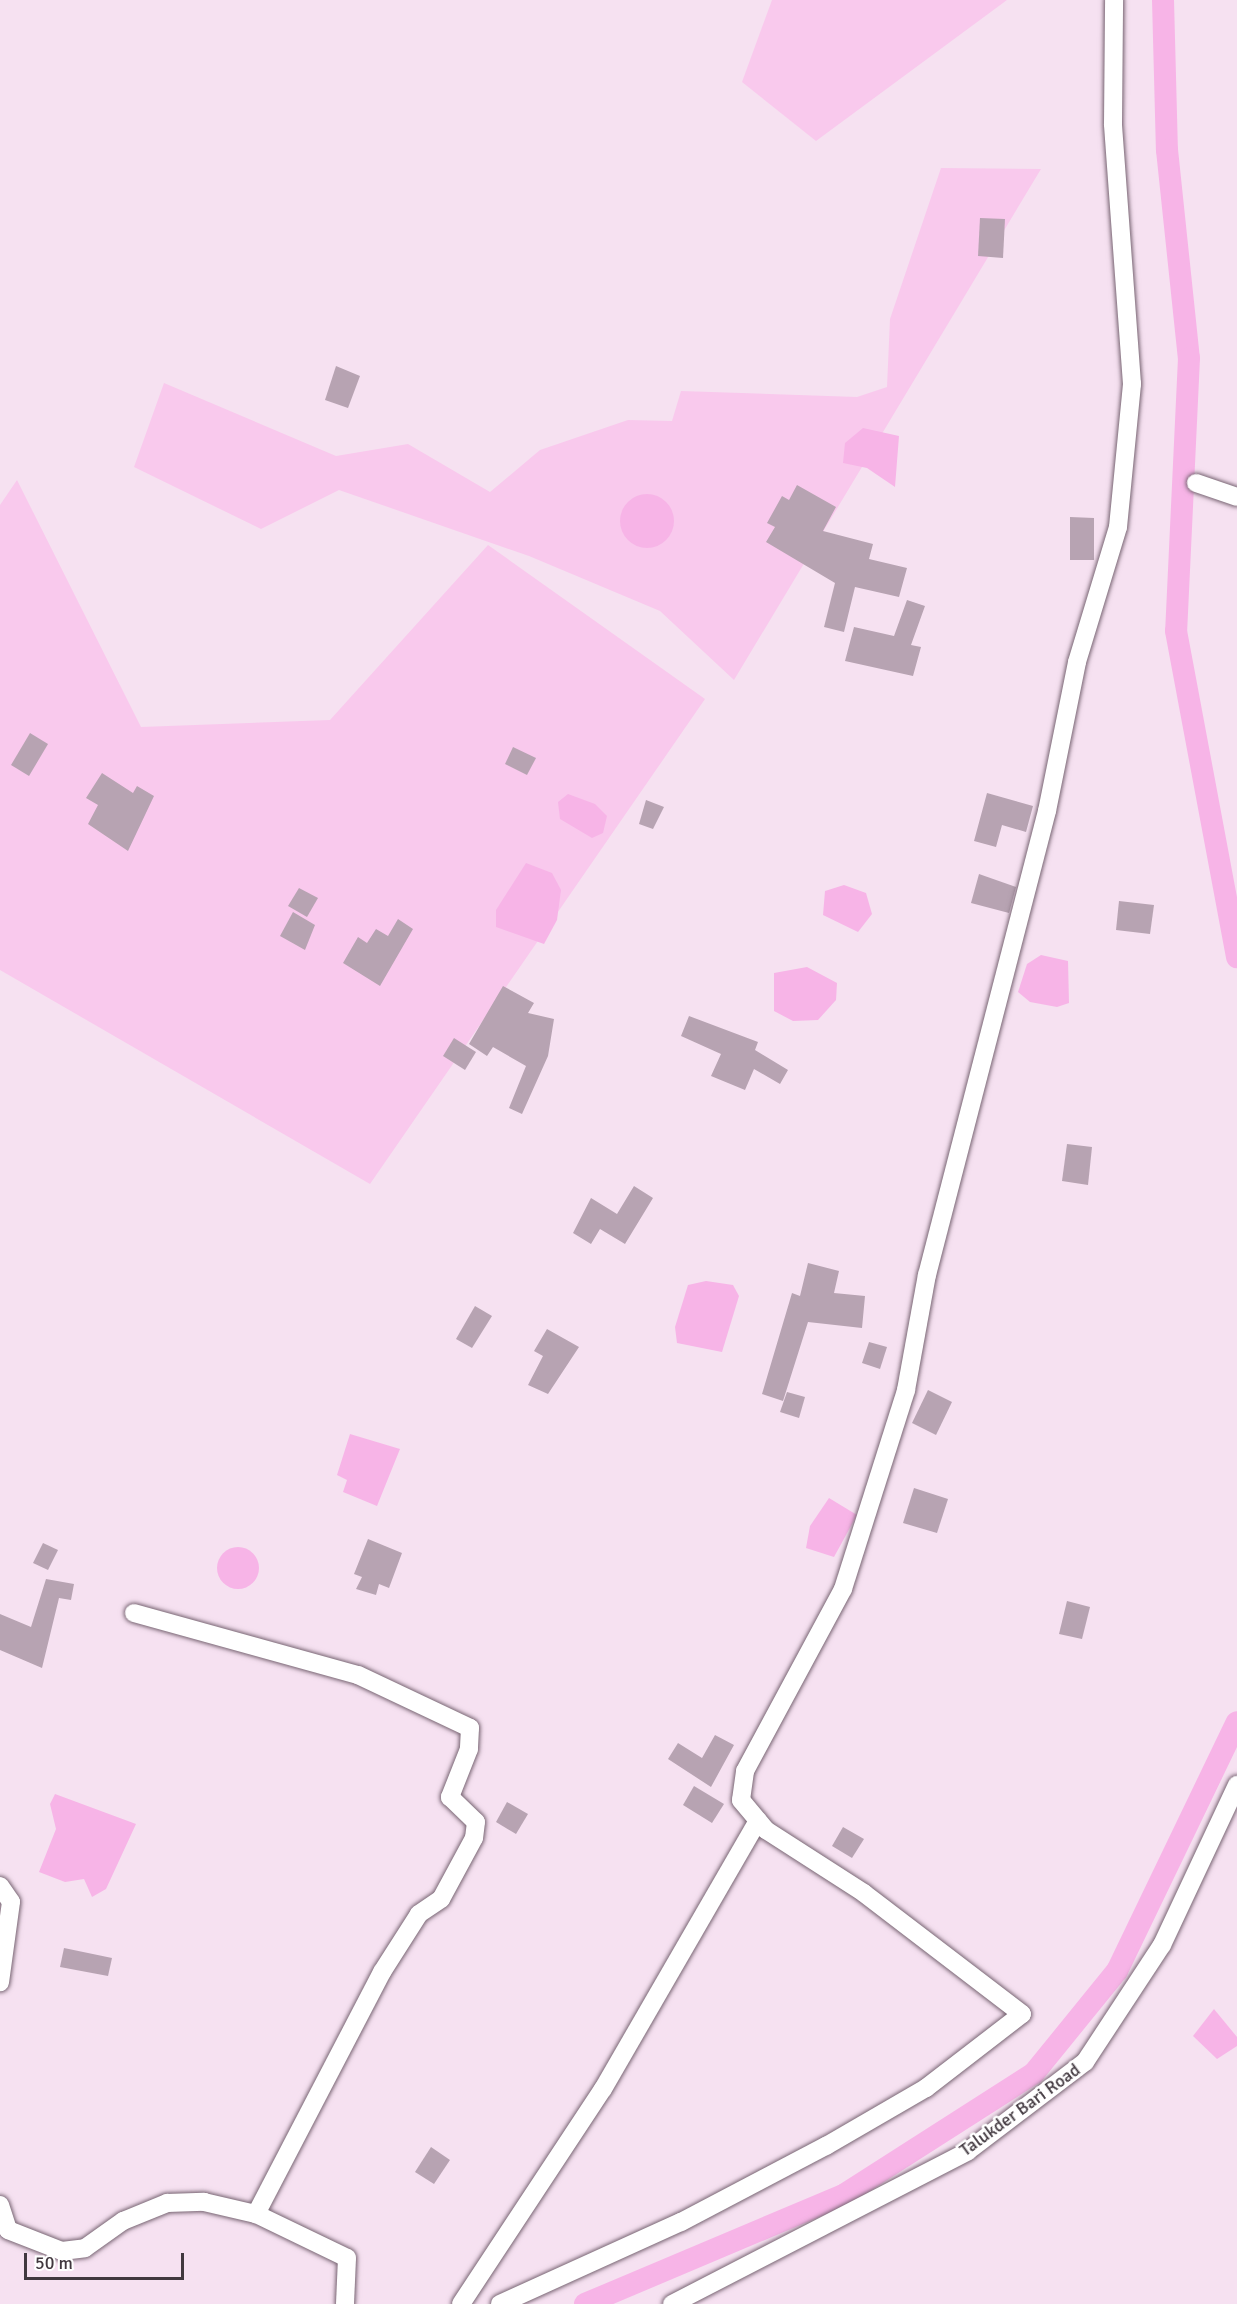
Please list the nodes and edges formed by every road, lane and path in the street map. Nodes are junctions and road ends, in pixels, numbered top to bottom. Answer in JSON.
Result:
{"nodes":[{"id":1,"x":1114,"y":0,"type":"edge"},
{"id":2,"x":1196,"y":483,"type":"dead end"},
{"id":3,"x":1237,"y":497,"type":"edge"},
{"id":4,"x":134,"y":1613,"type":"dead end"},
{"id":5,"x":1237,"y":1785,"type":"edge"},
{"id":6,"x":758,"y":1820,"type":"junction"},
{"id":7,"x":0,"y":1886,"type":"edge"},
{"id":8,"x":0,"y":1982,"type":"edge"},
{"id":9,"x":0,"y":2205,"type":"edge"},
{"id":10,"x":256,"y":2214,"type":"junction"},
{"id":11,"x":345,"y":2304,"type":"edge"},
{"id":12,"x":461,"y":2304,"type":"edge"},
{"id":13,"x":500,"y":2304,"type":"edge"},
{"id":14,"x":672,"y":2304,"type":"edge"}],
"edges":[{"from":1,"to":6,"type":"street"},
{"from":2,"to":3,"type":"street"},
{"from":4,"to":10,"type":"street"},
{"from":5,"to":14,"type":"street","name":"Talukder Bari Road"},
{"from":6,"to":12,"type":"street"},
{"from":6,"to":13,"type":"street"},
{"from":7,"to":8,"type":"street"},
{"from":9,"to":10,"type":"street"},
{"from":10,"to":11,"type":"street"}]}
